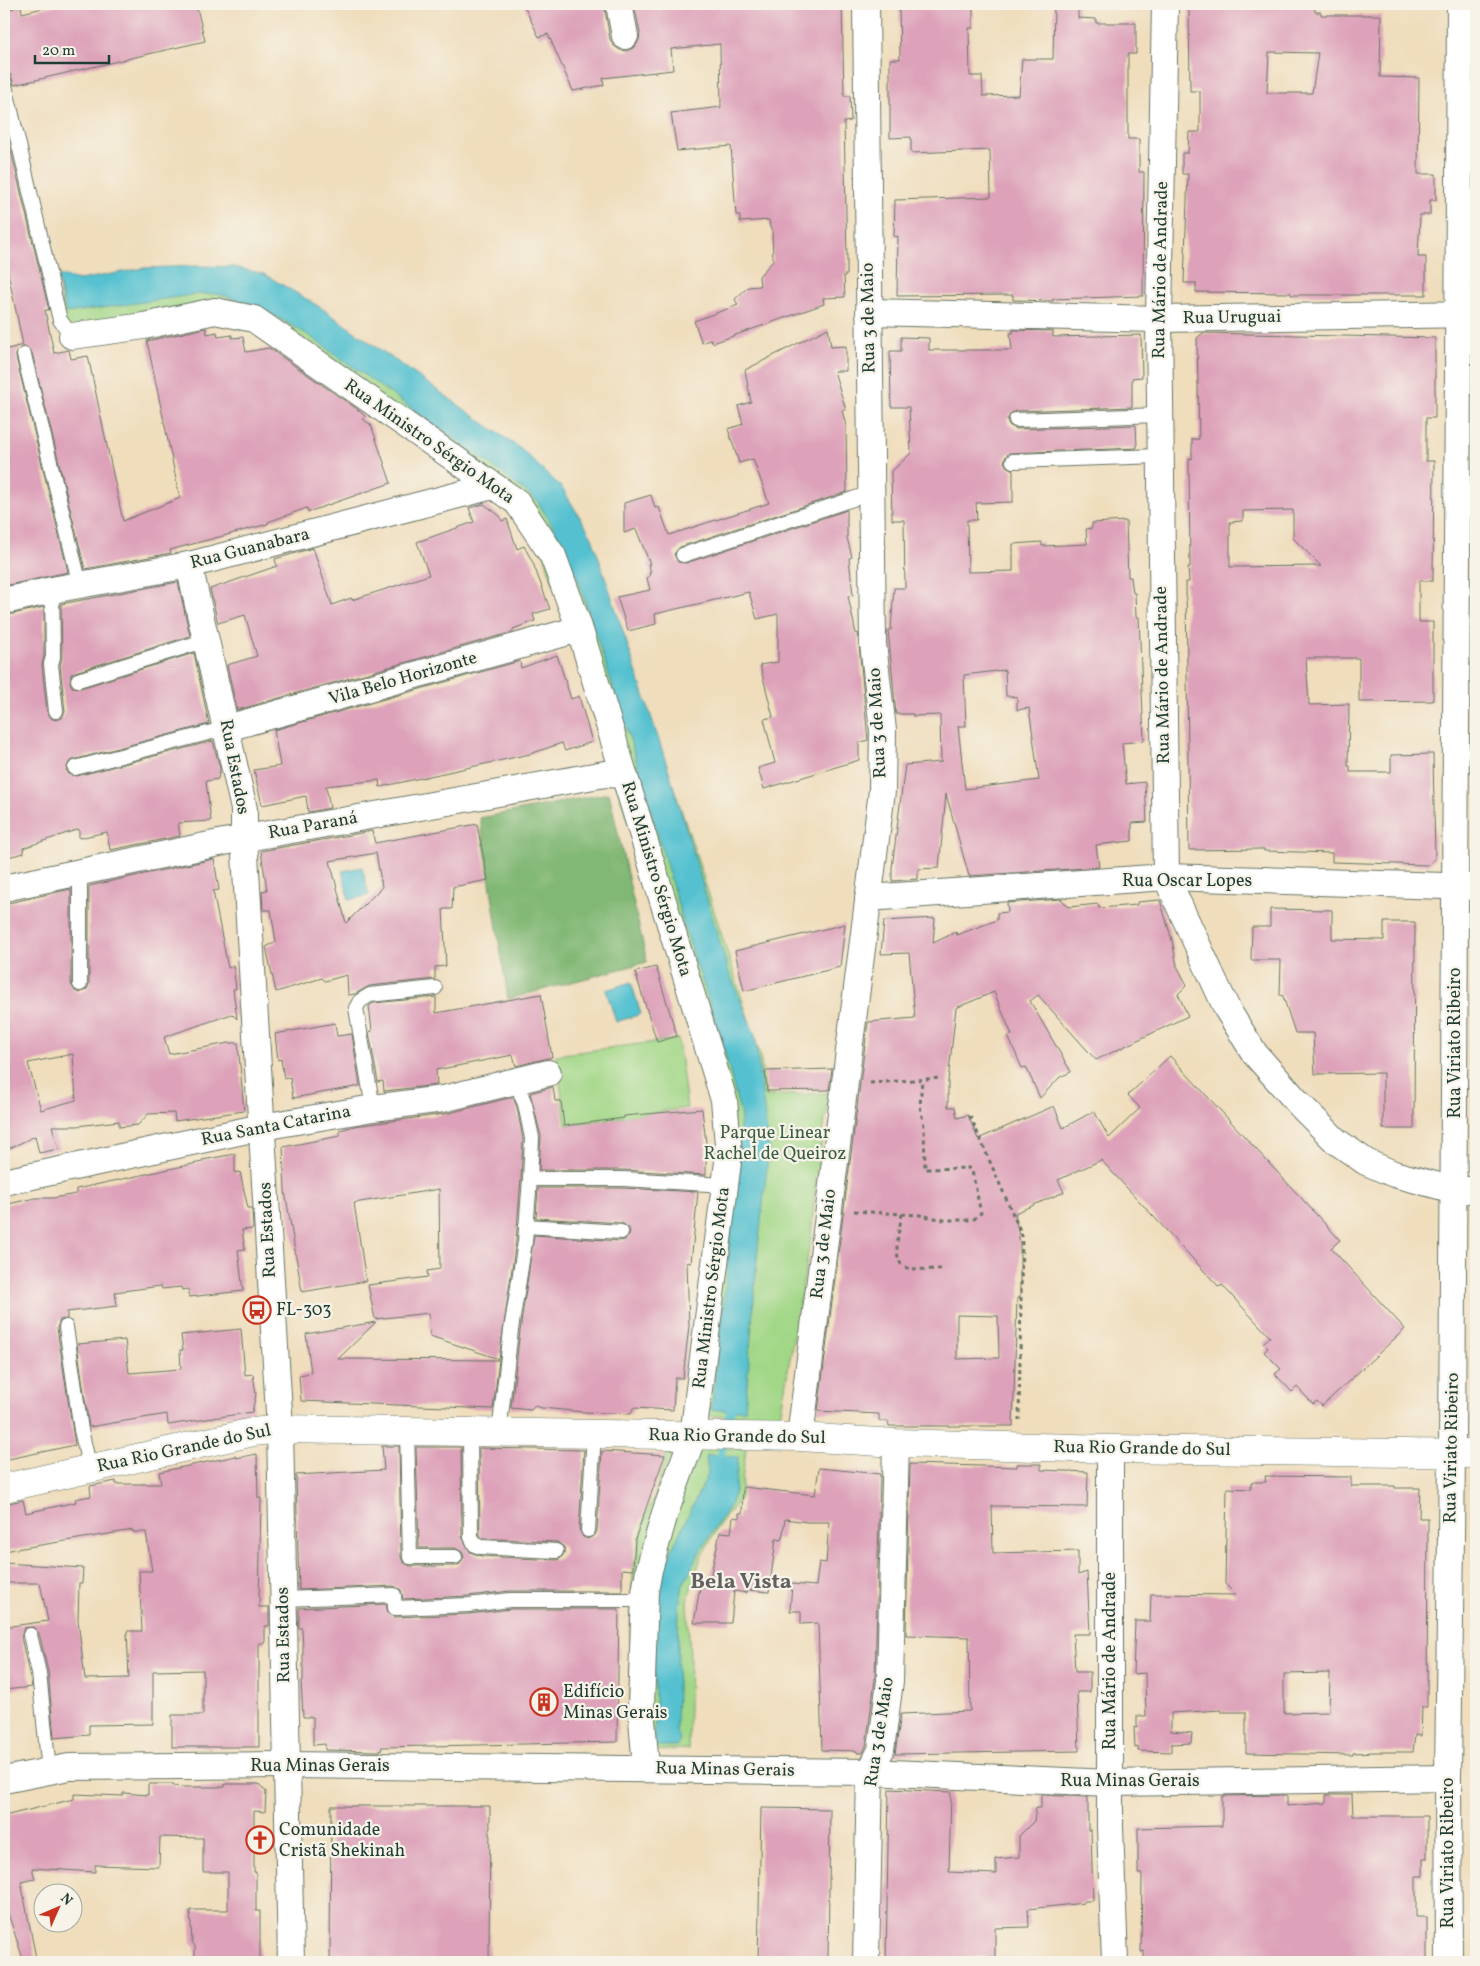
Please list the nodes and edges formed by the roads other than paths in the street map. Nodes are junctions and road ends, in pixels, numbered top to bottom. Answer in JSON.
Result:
{"nodes":[{"id":1,"x":619,"y":4,"type":"edge"},
{"id":2,"x":866,"y":4,"type":"edge"},
{"id":3,"x":1165,"y":4,"type":"edge"},
{"id":4,"x":1460,"y":4,"type":"edge"},
{"id":5,"x":625,"y":36,"type":"dead end"},
{"id":6,"x":4,"y":81,"type":"edge"},
{"id":7,"x":869,"y":312,"type":"junction"},
{"id":8,"x":1467,"y":314,"type":"edge"},
{"id":9,"x":1159,"y":319,"type":"junction"},
{"id":10,"x":72,"y":336,"type":"joint"},
{"id":11,"x":24,"y":355,"type":"dead end"},
{"id":12,"x":1160,"y":415,"type":"junction"},
{"id":13,"x":1016,"y":420,"type":"dead end"},
{"id":14,"x":1161,"y":456,"type":"junction"},
{"id":15,"x":1013,"y":461,"type":"dead end"},
{"id":16,"x":493,"y":486,"type":"junction"},
{"id":17,"x":871,"y":493,"type":"junction"},
{"id":18,"x":683,"y":555,"type":"dead end"},
{"id":19,"x":189,"y":565,"type":"junction"},
{"id":20,"x":80,"y":585,"type":"junction"},
{"id":21,"x":52,"y":590,"type":"junction"},
{"id":22,"x":4,"y":601,"type":"edge"},
{"id":23,"x":579,"y":629,"type":"junction"},
{"id":24,"x":207,"y":640,"type":"junction"},
{"id":25,"x":78,"y":680,"type":"dead end"},
{"id":26,"x":56,"y":711,"type":"dead end"},
{"id":27,"x":227,"y":728,"type":"junction"},
{"id":28,"x":75,"y":768,"type":"dead end"},
{"id":29,"x":1466,"y":769,"type":"edge"},
{"id":30,"x":624,"y":775,"type":"junction"},
{"id":31,"x":244,"y":838,"type":"junction"},
{"id":32,"x":80,"y":872,"type":"junction"},
{"id":33,"x":1166,"y":877,"type":"junction"},
{"id":34,"x":1466,"y":887,"type":"edge"},
{"id":35,"x":4,"y":888,"type":"edge"},
{"id":36,"x":868,"y":898,"type":"junction"},
{"id":37,"x":80,"y":984,"type":"dead end"},
{"id":38,"x":435,"y":988,"type":"dead end"},
{"id":39,"x":548,"y":1073,"type":"dead end"},
{"id":40,"x":516,"y":1080,"type":"junction"},
{"id":41,"x":373,"y":1108,"type":"junction"},
{"id":42,"x":262,"y":1127,"type":"junction"},
{"id":43,"x":530,"y":1179,"type":"junction"},
{"id":44,"x":4,"y":1182,"type":"edge"},
{"id":45,"x":725,"y":1185,"type":"junction"},
{"id":46,"x":1465,"y":1190,"type":"edge"},
{"id":47,"x":526,"y":1226,"type":"junction"},
{"id":48,"x":621,"y":1232,"type":"dead end"},
{"id":49,"x":66,"y":1327,"type":"dead end"},
{"id":50,"x":280,"y":1428,"type":"junction"},
{"id":51,"x":407,"y":1431,"type":"junction"},
{"id":52,"x":470,"y":1432,"type":"junction"},
{"id":53,"x":499,"y":1432,"type":"junction"},
{"id":54,"x":594,"y":1434,"type":"junction"},
{"id":55,"x":695,"y":1436,"type":"junction"},
{"id":56,"x":800,"y":1437,"type":"junction"},
{"id":57,"x":896,"y":1443,"type":"junction"},
{"id":58,"x":1110,"y":1449,"type":"junction"},
{"id":59,"x":1464,"y":1454,"type":"edge"},
{"id":60,"x":90,"y":1469,"type":"junction"},
{"id":61,"x":4,"y":1488,"type":"edge"},
{"id":62,"x":588,"y":1530,"type":"dead end"},
{"id":63,"x":556,"y":1551,"type":"dead end"},
{"id":64,"x":456,"y":1557,"type":"dead end"},
{"id":65,"x":283,"y":1599,"type":"junction"},
{"id":66,"x":644,"y":1600,"type":"junction"},
{"id":67,"x":30,"y":1635,"type":"dead end"},
{"id":68,"x":286,"y":1765,"type":"junction"},
{"id":69,"x":646,"y":1768,"type":"junction"},
{"id":70,"x":49,"y":1771,"type":"junction"},
{"id":71,"x":870,"y":1772,"type":"junction"},
{"id":72,"x":1448,"y":1778,"type":"junction"},
{"id":73,"x":4,"y":1780,"type":"edge"},
{"id":74,"x":1110,"y":1782,"type":"junction"},
{"id":75,"x":291,"y":1962,"type":"edge"},
{"id":76,"x":866,"y":1962,"type":"edge"},
{"id":77,"x":1115,"y":1962,"type":"edge"},
{"id":78,"x":1449,"y":1962,"type":"edge"}],
"edges":[{"from":1,"to":5,"type":"street"},
{"from":2,"to":7,"type":"street","name":"Rua 3 de Maio"},
{"from":3,"to":9,"type":"street","name":"Rua Mário de Andrade"},
{"from":4,"to":8,"type":"street","name":"Rua Viriato Ribeiro"},
{"from":6,"to":10,"type":"lane"},
{"from":7,"to":9,"type":"street","name":"Rua Uruguai"},
{"from":7,"to":17,"type":"street","name":"Rua 3 de Maio"},
{"from":8,"to":9,"type":"street","name":"Rua Uruguai"},
{"from":8,"to":29,"type":"street","name":"Rua Viriato Ribeiro"},
{"from":9,"to":12,"type":"street","name":"Rua Mário de Andrade"},
{"from":10,"to":16,"type":"street","name":"Rua Ministro Sérgio Mota"},
{"from":11,"to":20,"type":"lane"},
{"from":12,"to":13,"type":"lane"},
{"from":12,"to":14,"type":"street","name":"Rua Mário de Andrade"},
{"from":14,"to":15,"type":"lane"},
{"from":14,"to":33,"type":"street","name":"Rua Mário de Andrade"},
{"from":16,"to":19,"type":"street","name":"Rua Guanabara"},
{"from":16,"to":23,"type":"street","name":"Rua Ministro Sérgio Mota"},
{"from":17,"to":18,"type":"lane"},
{"from":17,"to":36,"type":"street","name":"Rua 3 de Maio"},
{"from":19,"to":20,"type":"street","name":"Rua Guanabara"},
{"from":19,"to":24,"type":"street","name":"Rua Estados"},
{"from":20,"to":21,"type":"street","name":"Rua Guanabara"},
{"from":21,"to":22,"type":"street","name":"Rua Guanabara"},
{"from":21,"to":26,"type":"lane"},
{"from":23,"to":27,"type":"street","name":"Vila Belo Horizonte"},
{"from":23,"to":30,"type":"street","name":"Rua Ministro Sérgio Mota"},
{"from":24,"to":25,"type":"lane"},
{"from":24,"to":27,"type":"street","name":"Rua Estados"},
{"from":27,"to":28,"type":"lane"},
{"from":27,"to":31,"type":"street","name":"Rua Estados"},
{"from":29,"to":34,"type":"street","name":"Rua Viriato Ribeiro"},
{"from":30,"to":31,"type":"street","name":"Rua Paraná"},
{"from":30,"to":45,"type":"street","name":"Rua Ministro Sérgio Mota"},
{"from":31,"to":32,"type":"street","name":"Rua Paraná"},
{"from":31,"to":42,"type":"street","name":"Rua Estados"},
{"from":32,"to":35,"type":"street","name":"Rua Paraná"},
{"from":32,"to":37,"type":"lane"},
{"from":33,"to":34,"type":"street","name":"Rua Oscar Lopes"},
{"from":33,"to":36,"type":"street","name":"Rua Oscar Lopes"},
{"from":33,"to":46,"type":"street","name":"Rua Mário de Andrade"},
{"from":34,"to":46,"type":"street","name":"Rua Viriato Ribeiro"},
{"from":36,"to":56,"type":"street","name":"Rua 3 de Maio"},
{"from":38,"to":41,"type":"lane"},
{"from":39,"to":40,"type":"street","name":"Rua Santa Catarina"},
{"from":40,"to":41,"type":"street","name":"Rua Santa Catarina"},
{"from":40,"to":43,"type":"lane"},
{"from":41,"to":42,"type":"street","name":"Rua Santa Catarina"},
{"from":42,"to":44,"type":"street","name":"Rua Santa Catarina"},
{"from":42,"to":50,"type":"street","name":"Rua Estados"},
{"from":43,"to":45,"type":"lane"},
{"from":43,"to":47,"type":"lane"},
{"from":45,"to":55,"type":"street","name":"Rua Ministro Sérgio Mota"},
{"from":46,"to":59,"type":"street","name":"Rua Viriato Ribeiro"},
{"from":47,"to":48,"type":"lane"},
{"from":47,"to":53,"type":"lane"},
{"from":49,"to":60,"type":"lane"},
{"from":50,"to":51,"type":"street","name":"Rua Rio Grande do Sul"},
{"from":50,"to":60,"type":"street","name":"Rua Rio Grande do Sul"},
{"from":50,"to":65,"type":"street","name":"Rua Estados"},
{"from":51,"to":52,"type":"street","name":"Rua Rio Grande do Sul"},
{"from":51,"to":64,"type":"lane"},
{"from":52,"to":53,"type":"street","name":"Rua Rio Grande do Sul"},
{"from":52,"to":63,"type":"lane"},
{"from":53,"to":54,"type":"street","name":"Rua Rio Grande do Sul"},
{"from":54,"to":55,"type":"street","name":"Rua Rio Grande do Sul"},
{"from":54,"to":62,"type":"lane"},
{"from":55,"to":56,"type":"street","name":"Rua Rio Grande do Sul"},
{"from":55,"to":66,"type":"street","name":"Rua Ministro Sérgio Mota"},
{"from":56,"to":57,"type":"street","name":"Rua Rio Grande do Sul"},
{"from":57,"to":58,"type":"street","name":"Rua Rio Grande do Sul"},
{"from":57,"to":71,"type":"street","name":"Rua 3 de Maio"},
{"from":58,"to":59,"type":"street","name":"Rua Rio Grande do Sul"},
{"from":58,"to":74,"type":"street","name":"Rua Mário de Andrade"},
{"from":59,"to":72,"type":"street","name":"Rua Viriato Ribeiro"},
{"from":60,"to":61,"type":"street","name":"Rua Rio Grande do Sul"},
{"from":65,"to":66,"type":"lane"},
{"from":65,"to":68,"type":"street","name":"Rua Estados"},
{"from":66,"to":69,"type":"street","name":"Rua Ministro Sérgio Mota"},
{"from":67,"to":70,"type":"lane"},
{"from":68,"to":69,"type":"street","name":"Rua Minas Gerais"},
{"from":68,"to":70,"type":"street","name":"Rua Minas Gerais"},
{"from":68,"to":75,"type":"street","name":"Rua Estados"},
{"from":69,"to":71,"type":"street","name":"Rua Minas Gerais"},
{"from":70,"to":73,"type":"street","name":"Rua Minas Gerais"},
{"from":71,"to":74,"type":"street","name":"Rua Minas Gerais"},
{"from":71,"to":76,"type":"street","name":"Rua 3 de Maio"},
{"from":72,"to":74,"type":"street","name":"Rua Minas Gerais"},
{"from":72,"to":78,"type":"street","name":"Rua Viriato Ribeiro"},
{"from":74,"to":77,"type":"street","name":"Rua Mário de Andrade"}]}
